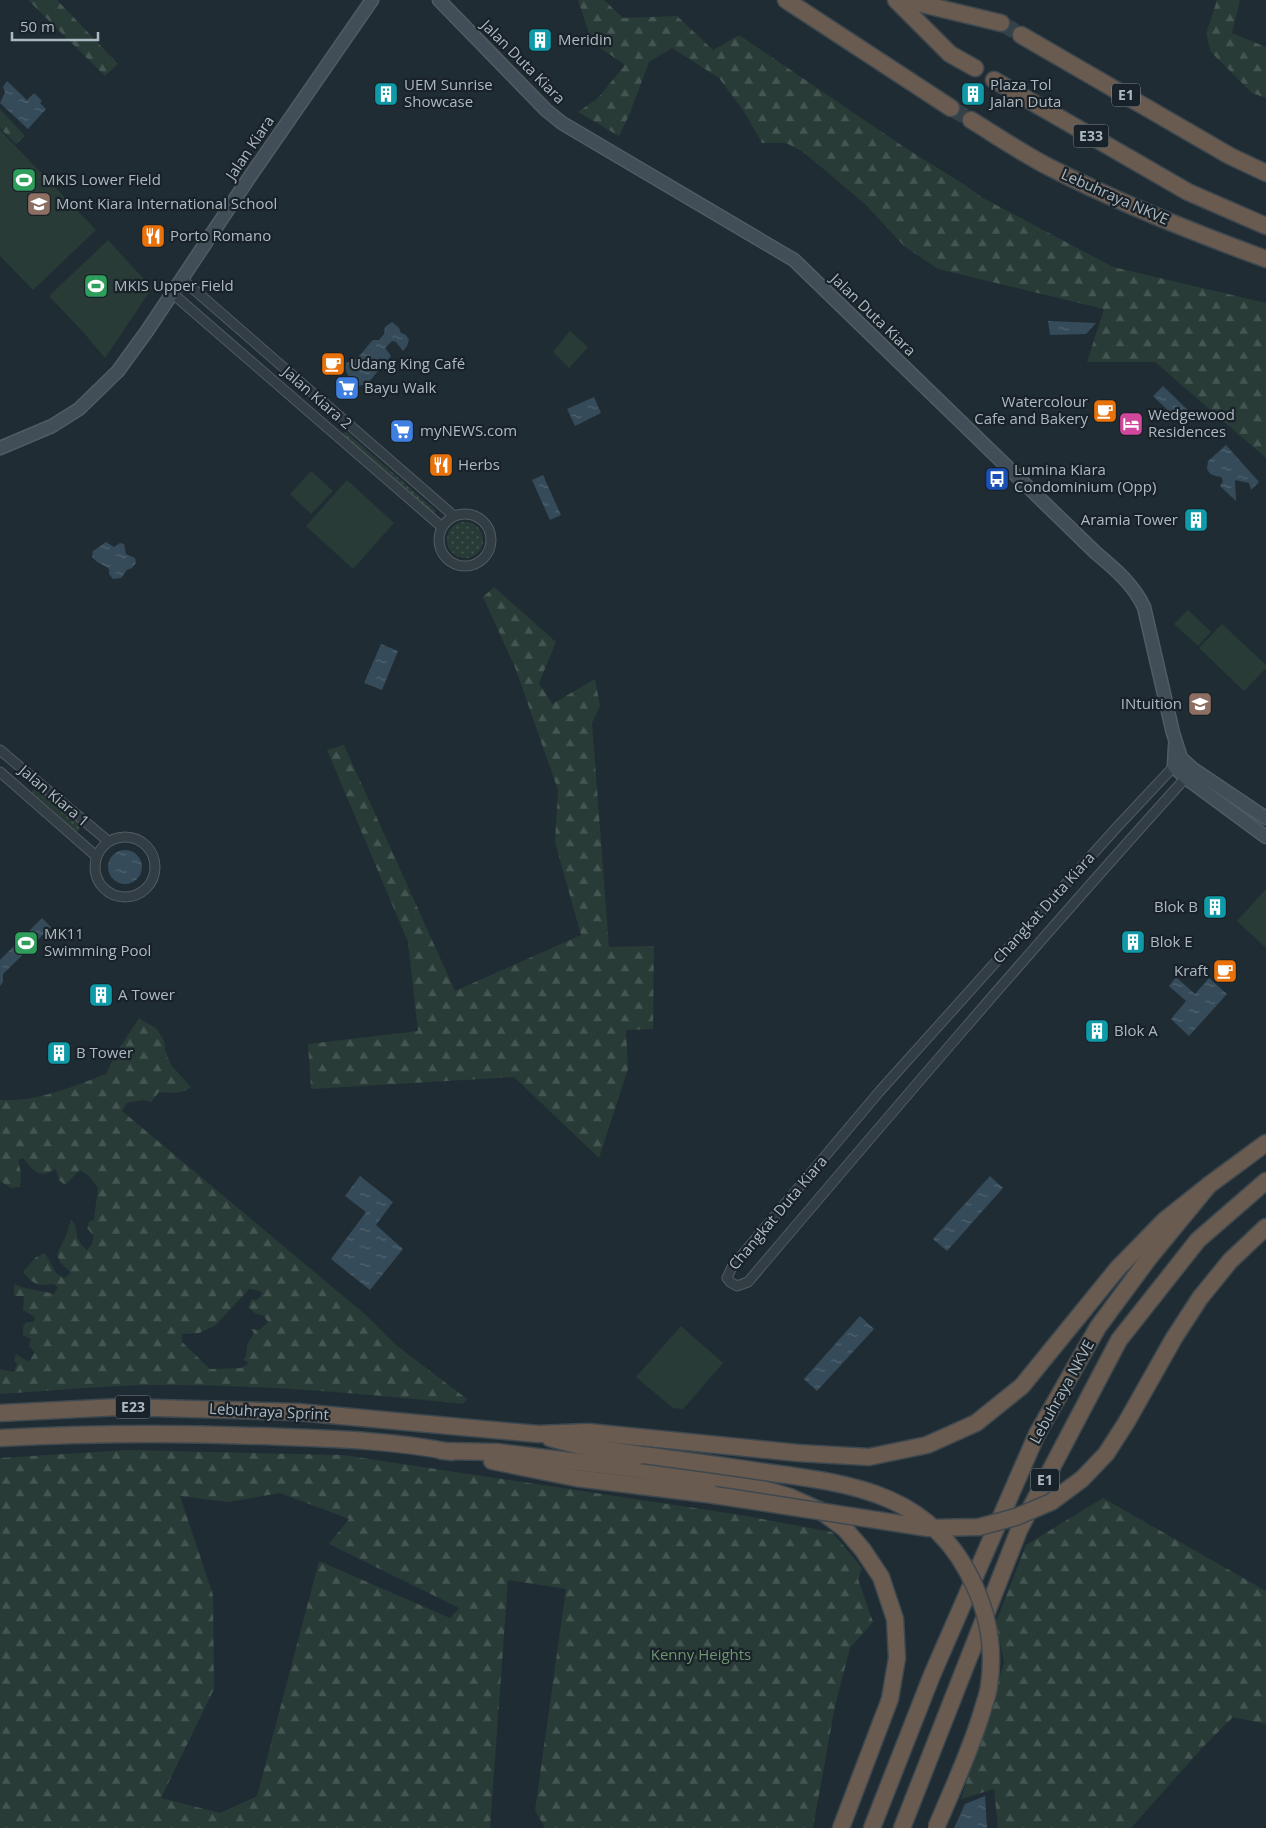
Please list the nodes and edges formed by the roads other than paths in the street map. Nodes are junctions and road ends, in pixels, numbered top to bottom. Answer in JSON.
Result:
{"nodes":[{"id":1,"x":372,"y":0,"type":"edge"},
{"id":2,"x":439,"y":0,"type":"edge"},
{"id":3,"x":786,"y":0,"type":"edge"},
{"id":4,"x":896,"y":0,"type":"edge"},
{"id":5,"x":905,"y":0,"type":"edge"},
{"id":6,"x":1001,"y":23,"type":"tunnel mouth"},
{"id":7,"x":1021,"y":35,"type":"tunnel mouth"},
{"id":8,"x":975,"y":68,"type":"dead end"},
{"id":9,"x":994,"y":80,"type":"dead end"},
{"id":10,"x":951,"y":108,"type":"tunnel mouth"},
{"id":11,"x":971,"y":120,"type":"tunnel mouth"},
{"id":12,"x":1266,"y":173,"type":"edge"},
{"id":13,"x":1266,"y":226,"type":"edge"},
{"id":14,"x":1266,"y":259,"type":"edge"},
{"id":15,"x":182,"y":279,"type":"junction"},
{"id":16,"x":172,"y":293,"type":"junction"},
{"id":17,"x":0,"y":448,"type":"edge"},
{"id":18,"x":454,"y":516,"type":"junction"},
{"id":19,"x":442,"y":527,"type":"junction"},
{"id":20,"x":0,"y":750,"type":"edge"},
{"id":21,"x":1177,"y":762,"type":"junction"},
{"id":22,"x":0,"y":772,"type":"edge"},
{"id":23,"x":1189,"y":774,"type":"junction"},
{"id":24,"x":1266,"y":818,"type":"edge"},
{"id":25,"x":1266,"y":837,"type":"edge"},
{"id":26,"x":108,"y":842,"type":"junction"},
{"id":27,"x":96,"y":856,"type":"junction"},
{"id":28,"x":1266,"y":1143,"type":"edge"},
{"id":29,"x":1266,"y":1181,"type":"edge"},
{"id":30,"x":1209,"y":1185,"type":"junction"},
{"id":31,"x":1266,"y":1227,"type":"edge"},
{"id":32,"x":0,"y":1413,"type":"edge"},
{"id":33,"x":538,"y":1434,"type":"junction"},
{"id":34,"x":0,"y":1438,"type":"edge"},
{"id":35,"x":442,"y":1451,"type":"junction"},
{"id":36,"x":841,"y":1828,"type":"edge"},
{"id":37,"x":872,"y":1828,"type":"edge"},
{"id":38,"x":902,"y":1828,"type":"edge"},
{"id":39,"x":936,"y":1828,"type":"edge"}],
"edges":[{"from":1,"to":15,"type":"main road","name":"Jalan Kiara"},
{"from":2,"to":21,"type":"main road","name":"Jalan Duta Kiara"},
{"from":3,"to":10,"type":"highway"},
{"from":4,"to":8,"type":"highway"},
{"from":5,"to":6,"type":"highway"},
{"from":7,"to":12,"type":"highway","number":"E1"},
{"from":9,"to":13,"type":"highway","number":"E33"},
{"from":11,"to":14,"type":"highway","name":"Lebuhraya NKVE"},
{"from":15,"to":16,"type":"main road","name":"Jalan Kiara"},
{"from":15,"to":18,"type":"street","name":"Jalan Kiara 2"},
{"from":16,"to":17,"type":"main road","name":"Jalan Kiara"},
{"from":16,"to":19,"type":"street","name":"Jalan Kiara 2"},
{"from":18,"to":19,"type":"street"},
{"from":18,"to":19,"type":"street"},
{"from":20,"to":26,"type":"street","name":"Jalan Kiara 1"},
{"from":21,"to":23,"type":"main road","name":"Jalan Duta Kiara"},
{"from":21,"to":23,"type":"street","name":"Changkat Duta Kiara"},
{"from":22,"to":27,"type":"street","name":"Jalan Kiara 1"},
{"from":23,"to":24,"type":"main road","name":"Jalan Duta Kiara"},
{"from":23,"to":25,"type":"main road","name":"Jalan Duta Kiara"},
{"from":26,"to":27,"type":"street"},
{"from":26,"to":27,"type":"street"},
{"from":28,"to":30,"type":"highway","name":"Lebuhraya NKVE","number":"E1"},
{"from":29,"to":38,"type":"highway","name":"Lebuhraya NKVE","number":"E1"},
{"from":30,"to":33,"type":"highway"},
{"from":30,"to":37,"type":"highway","name":"Lebuhraya NKVE","number":"E1"},
{"from":31,"to":35,"type":"highway","bridge":true},
{"from":32,"to":33,"type":"highway","name":"Lebuhraya Sprint","number":"E23"},
{"from":33,"to":39,"type":"highway","bridge":true},
{"from":34,"to":35,"type":"highway","name":"Lebuhraya Sprint","number":"E23"},
{"from":35,"to":36,"type":"highway"}]}
